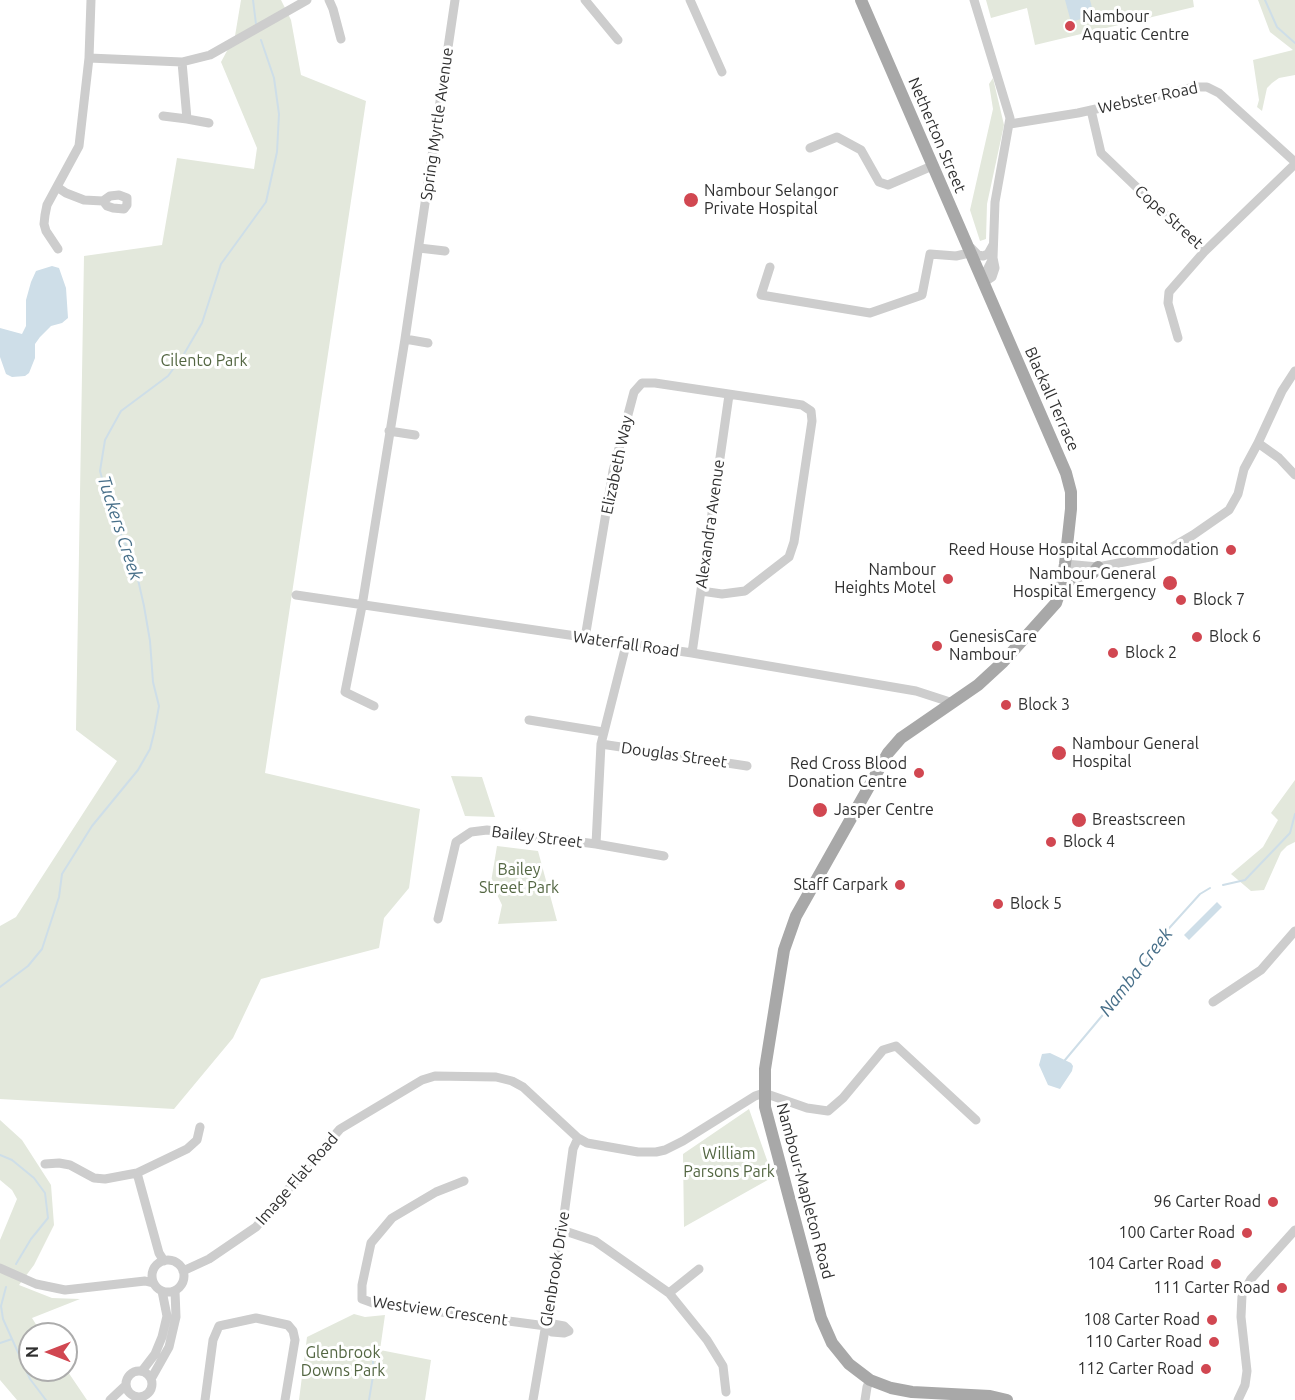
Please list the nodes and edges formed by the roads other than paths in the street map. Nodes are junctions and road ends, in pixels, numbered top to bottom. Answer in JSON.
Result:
{"nodes":[{"id":1,"x":91,"y":0,"type":"edge"},
{"id":2,"x":307,"y":0,"type":"edge"},
{"id":3,"x":329,"y":0,"type":"edge"},
{"id":4,"x":455,"y":0,"type":"edge"},
{"id":5,"x":585,"y":0,"type":"edge"},
{"id":6,"x":690,"y":0,"type":"edge"},
{"id":7,"x":861,"y":0,"type":"edge"},
{"id":8,"x":974,"y":0,"type":"edge"},
{"id":9,"x":341,"y":39,"type":"dead end"},
{"id":10,"x":618,"y":40,"type":"dead end"},
{"id":11,"x":89,"y":58,"type":"junction"},
{"id":12,"x":182,"y":62,"type":"junction"},
{"id":13,"x":722,"y":72,"type":"dead end"},
{"id":14,"x":1091,"y":110,"type":"junction"},
{"id":15,"x":163,"y":116,"type":"dead end"},
{"id":16,"x":187,"y":119,"type":"junction"},
{"id":17,"x":209,"y":123,"type":"dead end"},
{"id":18,"x":1010,"y":124,"type":"junction"},
{"id":19,"x":810,"y":148,"type":"dead end"},
{"id":20,"x":1295,"y":163,"type":"edge"},
{"id":21,"x":932,"y":166,"type":"junction"},
{"id":22,"x":57,"y":187,"type":"junction"},
{"id":23,"x":103,"y":201,"type":"dead end"},
{"id":24,"x":993,"y":245,"type":"junction"},
{"id":25,"x":419,"y":248,"type":"junction"},
{"id":26,"x":967,"y":248,"type":"junction"},
{"id":27,"x":58,"y":249,"type":"dead end"},
{"id":28,"x":445,"y":251,"type":"dead end"},
{"id":29,"x":1204,"y":252,"type":"junction"},
{"id":30,"x":770,"y":267,"type":"dead end"},
{"id":31,"x":981,"y":279,"type":"junction"},
{"id":32,"x":1178,"y":338,"type":"dead end"},
{"id":33,"x":405,"y":339,"type":"junction"},
{"id":34,"x":428,"y":343,"type":"dead end"},
{"id":35,"x":1295,"y":371,"type":"edge"},
{"id":36,"x":729,"y":395,"type":"junction"},
{"id":37,"x":389,"y":431,"type":"junction"},
{"id":38,"x":416,"y":435,"type":"dead end"},
{"id":39,"x":1258,"y":443,"type":"junction"},
{"id":40,"x":1295,"y":475,"type":"edge"},
{"id":41,"x":1065,"y":564,"type":"junction"},
{"id":42,"x":1098,"y":567,"type":"junction"},
{"id":43,"x":1061,"y":588,"type":"junction"},
{"id":44,"x":701,"y":591,"type":"junction"},
{"id":45,"x":296,"y":596,"type":"dead end"},
{"id":46,"x":362,"y":606,"type":"junction"},
{"id":47,"x":585,"y":638,"type":"junction"},
{"id":48,"x":626,"y":645,"type":"junction"},
{"id":49,"x":692,"y":653,"type":"junction"},
{"id":50,"x":953,"y":703,"type":"junction"},
{"id":51,"x":374,"y":706,"type":"dead end"},
{"id":52,"x":529,"y":720,"type":"dead end"},
{"id":53,"x":603,"y":732,"type":"junction"},
{"id":54,"x":601,"y":744,"type":"junction"},
{"id":55,"x":747,"y":766,"type":"dead end"},
{"id":56,"x":596,"y":844,"type":"junction"},
{"id":57,"x":664,"y":856,"type":"dead end"},
{"id":58,"x":438,"y":919,"type":"dead end"},
{"id":59,"x":1295,"y":931,"type":"edge"},
{"id":60,"x":1213,"y":1002,"type":"dead end"},
{"id":61,"x":764,"y":1093,"type":"junction"},
{"id":62,"x":976,"y":1120,"type":"dead end"},
{"id":63,"x":200,"y":1127,"type":"dead end"},
{"id":64,"x":578,"y":1138,"type":"junction"},
{"id":65,"x":45,"y":1164,"type":"dead end"},
{"id":66,"x":136,"y":1173,"type":"junction"},
{"id":67,"x":464,"y":1181,"type":"dead end"},
{"id":68,"x":562,"y":1230,"type":"junction"},
{"id":69,"x":1295,"y":1230,"type":"edge"},
{"id":70,"x":164,"y":1261,"type":"junction"},
{"id":71,"x":0,"y":1268,"type":"edge"},
{"id":72,"x":699,"y":1269,"type":"dead end"},
{"id":73,"x":183,"y":1271,"type":"junction"},
{"id":74,"x":153,"y":1283,"type":"junction"},
{"id":75,"x":162,"y":1291,"type":"junction"},
{"id":76,"x":175,"y":1291,"type":"junction"},
{"id":77,"x":669,"y":1293,"type":"junction"},
{"id":78,"x":546,"y":1326,"type":"junction"},
{"id":79,"x":142,"y":1371,"type":"junction"},
{"id":80,"x":151,"y":1378,"type":"junction"},
{"id":81,"x":870,"y":1380,"type":"junction"},
{"id":82,"x":126,"y":1385,"type":"junction"},
{"id":83,"x":726,"y":1392,"type":"dead end"},
{"id":84,"x":130,"y":1398,"type":"edge"},
{"id":85,"x":150,"y":1398,"type":"edge"},
{"id":86,"x":110,"y":1400,"type":"edge"},
{"id":87,"x":205,"y":1400,"type":"edge"},
{"id":88,"x":285,"y":1400,"type":"edge"},
{"id":89,"x":533,"y":1400,"type":"edge"},
{"id":90,"x":865,"y":1400,"type":"edge"},
{"id":91,"x":1005,"y":1400,"type":"edge"},
{"id":92,"x":1238,"y":1400,"type":"edge"}],
"edges":[{"from":1,"to":11,"type":"street"},
{"from":2,"to":12,"type":"street"},
{"from":3,"to":9,"type":"street"},
{"from":4,"to":25,"type":"street","name":"Spring Myrtle Avenue"},
{"from":5,"to":10,"type":"street"},
{"from":6,"to":13,"type":"street"},
{"from":7,"to":21,"type":"main road","name":"Netherton Street"},
{"from":8,"to":18,"type":"street"},
{"from":11,"to":12,"type":"street"},
{"from":11,"to":22,"type":"street"},
{"from":12,"to":16,"type":"street"},
{"from":14,"to":18,"type":"street","name":"Webster Road"},
{"from":14,"to":20,"type":"street","name":"Webster Road"},
{"from":14,"to":29,"type":"street","name":"Cope Street"},
{"from":15,"to":16,"type":"street"},
{"from":16,"to":17,"type":"street"},
{"from":18,"to":24,"type":"street"},
{"from":19,"to":21,"type":"street"},
{"from":20,"to":29,"type":"street","name":"Cope Street"},
{"from":21,"to":26,"type":"main road","name":"Netherton Street"},
{"from":22,"to":23,"type":"street"},
{"from":22,"to":27,"type":"street"},
{"from":24,"to":26,"type":"street"},
{"from":24,"to":31,"type":"street"},
{"from":25,"to":28,"type":"street"},
{"from":25,"to":33,"type":"street","name":"Spring Myrtle Avenue"},
{"from":26,"to":30,"type":"street"},
{"from":26,"to":31,"type":"main road","name":"Netherton Street"},
{"from":29,"to":32,"type":"street"},
{"from":31,"to":41,"type":"main road","name":"Blackall Terrace"},
{"from":33,"to":34,"type":"street"},
{"from":33,"to":37,"type":"street","name":"Spring Myrtle Avenue"},
{"from":35,"to":39,"type":"street"},
{"from":36,"to":44,"type":"street","name":"Alexandra Avenue"},
{"from":36,"to":44,"type":"street","name":"Elizabeth Way"},
{"from":36,"to":47,"type":"street","name":"Elizabeth Way"},
{"from":37,"to":38,"type":"street"},
{"from":37,"to":46,"type":"street","name":"Spring Myrtle Avenue"},
{"from":39,"to":40,"type":"street"},
{"from":39,"to":42,"type":"street"},
{"from":41,"to":42,"type":"street"},
{"from":41,"to":43,"type":"main road","name":"Nambour-Mapleton Road"},
{"from":42,"to":43,"type":"main road"},
{"from":43,"to":50,"type":"main road","name":"Nambour-Mapleton Road"},
{"from":44,"to":49,"type":"street","name":"Alexandra Avenue"},
{"from":45,"to":46,"type":"street","name":"Waterfall Road"},
{"from":46,"to":47,"type":"street","name":"Waterfall Road"},
{"from":46,"to":51,"type":"street","name":"Spring Myrtle Avenue"},
{"from":47,"to":48,"type":"street","name":"Waterfall Road"},
{"from":48,"to":49,"type":"street","name":"Waterfall Road"},
{"from":48,"to":53,"type":"street"},
{"from":49,"to":50,"type":"street","name":"Waterfall Road"},
{"from":50,"to":61,"type":"main road","name":"Nambour-Mapleton Road"},
{"from":52,"to":53,"type":"street"},
{"from":53,"to":54,"type":"street"},
{"from":54,"to":55,"type":"street","name":"Douglas Street"},
{"from":54,"to":56,"type":"street"},
{"from":56,"to":57,"type":"street","name":"Bailey Street"},
{"from":56,"to":58,"type":"street","name":"Bailey Street"},
{"from":59,"to":60,"type":"street"},
{"from":61,"to":62,"type":"street"},
{"from":61,"to":64,"type":"street","name":"Image Flat Road"},
{"from":61,"to":81,"type":"main road","name":"Nambour-Mapleton Road"},
{"from":63,"to":66,"type":"street"},
{"from":64,"to":68,"type":"street","name":"Glenbrook Drive"},
{"from":64,"to":73,"type":"street","name":"Image Flat Road"},
{"from":65,"to":66,"type":"street"},
{"from":66,"to":70,"type":"street"},
{"from":67,"to":78,"type":"street","name":"Westview Crescent"},
{"from":68,"to":77,"type":"street"},
{"from":68,"to":78,"type":"street","name":"Glenbrook Drive"},
{"from":69,"to":92,"type":"street"},
{"from":70,"to":73,"type":"street"},
{"from":70,"to":74,"type":"street"},
{"from":71,"to":74,"type":"street"},
{"from":72,"to":77,"type":"street"},
{"from":73,"to":76,"type":"street"},
{"from":74,"to":75,"type":"street"},
{"from":75,"to":76,"type":"street"},
{"from":75,"to":79,"type":"street"},
{"from":76,"to":80,"type":"street"},
{"from":77,"to":83,"type":"street"},
{"from":78,"to":89,"type":"street","name":"Glenbrook Drive"},
{"from":79,"to":80,"type":"street"},
{"from":79,"to":82,"type":"street"},
{"from":80,"to":85,"type":"street"},
{"from":81,"to":90,"type":"street"},
{"from":81,"to":91,"type":"main road","name":"Nambour-Mapleton Road"},
{"from":82,"to":84,"type":"street"},
{"from":82,"to":86,"type":"street"},
{"from":84,"to":85,"type":"street"},
{"from":87,"to":88,"type":"street"}]}
